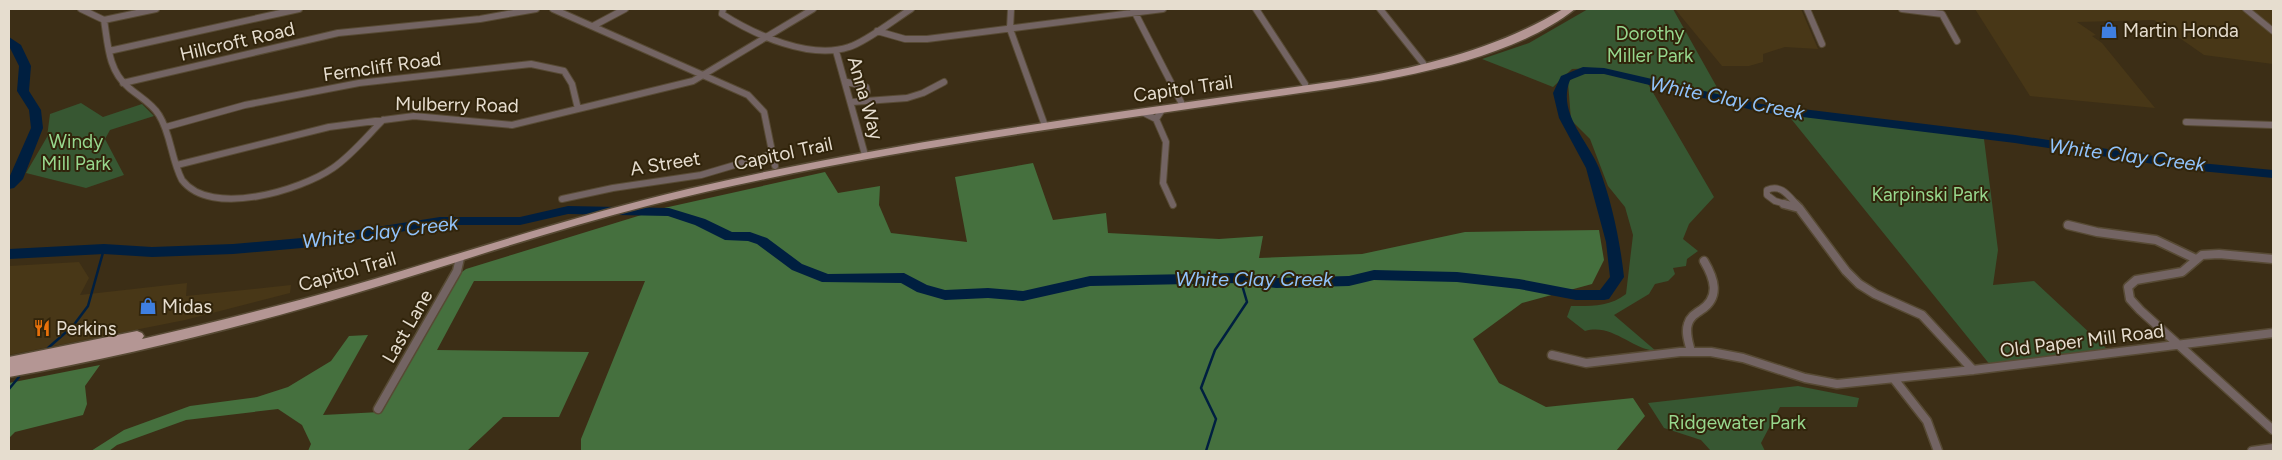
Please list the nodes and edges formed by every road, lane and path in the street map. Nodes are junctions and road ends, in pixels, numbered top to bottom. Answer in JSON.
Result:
{"nodes":[{"id":1,"x":81,"y":9,"type":"edge"},
{"id":2,"x":156,"y":9,"type":"edge"},
{"id":3,"x":300,"y":9,"type":"edge"},
{"id":4,"x":536,"y":9,"type":"edge"},
{"id":5,"x":552,"y":9,"type":"edge"},
{"id":6,"x":626,"y":9,"type":"edge"},
{"id":7,"x":723,"y":9,"type":"edge"},
{"id":8,"x":813,"y":9,"type":"edge"},
{"id":9,"x":911,"y":9,"type":"edge"},
{"id":10,"x":1011,"y":9,"type":"edge"},
{"id":11,"x":1163,"y":9,"type":"edge"},
{"id":12,"x":1256,"y":9,"type":"edge"},
{"id":13,"x":1380,"y":9,"type":"edge"},
{"id":14,"x":1557,"y":9,"type":"edge"},
{"id":15,"x":1570,"y":9,"type":"edge"},
{"id":16,"x":1807,"y":9,"type":"edge"},
{"id":17,"x":1902,"y":9,"type":"edge"},
{"id":18,"x":2246,"y":9,"type":"edge"},
{"id":19,"x":1134,"y":11,"type":"edge"},
{"id":20,"x":104,"y":20,"type":"junction"},
{"id":21,"x":593,"y":26,"type":"junction"},
{"id":22,"x":1010,"y":29,"type":"junction"},
{"id":23,"x":877,"y":31,"type":"junction"},
{"id":24,"x":2273,"y":31,"type":"edge"},
{"id":25,"x":769,"y":35,"type":"junction"},
{"id":26,"x":1957,"y":41,"type":"dead end"},
{"id":27,"x":1822,"y":44,"type":"dead end"},
{"id":28,"x":109,"y":50,"type":"junction"},
{"id":29,"x":836,"y":50,"type":"junction"},
{"id":30,"x":1423,"y":63,"type":"junction"},
{"id":31,"x":704,"y":74,"type":"junction"},
{"id":32,"x":847,"y":82,"type":"junction"},
{"id":33,"x":944,"y":82,"type":"dead end"},
{"id":34,"x":123,"y":83,"type":"junction"},
{"id":35,"x":1305,"y":84,"type":"junction"},
{"id":36,"x":863,"y":98,"type":"junction"},
{"id":37,"x":852,"y":102,"type":"junction"},
{"id":38,"x":1181,"y":102,"type":"junction"},
{"id":39,"x":578,"y":109,"type":"junction"},
{"id":40,"x":1159,"y":114,"type":"junction"},
{"id":41,"x":383,"y":120,"type":"junction"},
{"id":42,"x":2186,"y":122,"type":"dead end"},
{"id":43,"x":1044,"y":123,"type":"junction"},
{"id":44,"x":2273,"y":125,"type":"edge"},
{"id":45,"x":166,"y":127,"type":"junction"},
{"id":46,"x":865,"y":152,"type":"junction"},
{"id":47,"x":774,"y":160,"type":"junction"},
{"id":48,"x":177,"y":165,"type":"junction"},
{"id":49,"x":686,"y":190,"type":"junction"},
{"id":50,"x":562,"y":199,"type":"dead end"},
{"id":51,"x":1172,"y":205,"type":"dead end"},
{"id":52,"x":1799,"y":208,"type":"dead end"},
{"id":53,"x":2068,"y":225,"type":"dead end"},
{"id":54,"x":489,"y":247,"type":"junction"},
{"id":55,"x":460,"y":258,"type":"junction"},
{"id":56,"x":2196,"y":259,"type":"junction"},
{"id":57,"x":2273,"y":259,"type":"edge"},
{"id":58,"x":1704,"y":261,"type":"dead end"},
{"id":59,"x":2273,"y":333,"type":"edge"},
{"id":60,"x":2179,"y":345,"type":"junction"},
{"id":61,"x":1691,"y":352,"type":"junction"},
{"id":62,"x":1552,"y":355,"type":"dead end"},
{"id":63,"x":9,"y":362,"type":"edge"},
{"id":64,"x":1973,"y":370,"type":"junction"},
{"id":65,"x":9,"y":372,"type":"edge"},
{"id":66,"x":1894,"y":379,"type":"junction"},
{"id":67,"x":378,"y":409,"type":"dead end"},
{"id":68,"x":2273,"y":430,"type":"edge"},
{"id":69,"x":2273,"y":448,"type":"edge"},
{"id":70,"x":1938,"y":451,"type":"edge"},
{"id":71,"x":2252,"y":451,"type":"edge"}],
"edges":[{"from":1,"to":20,"type":"street"},
{"from":2,"to":20,"type":"street"},
{"from":3,"to":28,"type":"street"},
{"from":4,"to":34,"type":"street","name":"Hillcroft Road"},
{"from":5,"to":21,"type":"street"},
{"from":6,"to":21,"type":"street"},
{"from":7,"to":25,"type":"street"},
{"from":8,"to":25,"type":"street","name":"Mulberry Road"},
{"from":9,"to":23,"type":"street"},
{"from":10,"to":22,"type":"street"},
{"from":11,"to":19,"type":"street"},
{"from":12,"to":35,"type":"street"},
{"from":13,"to":30,"type":"street"},
{"from":14,"to":30,"type":"main road","name":"Capitol Trail"},
{"from":15,"to":40,"type":"main road","name":"Capitol Trail"},
{"from":16,"to":27,"type":"street"},
{"from":17,"to":26,"type":"street"},
{"from":18,"to":24,"type":"street"},
{"from":19,"to":22,"type":"street"},
{"from":19,"to":38,"type":"street"},
{"from":20,"to":28,"type":"street"},
{"from":21,"to":31,"type":"street"},
{"from":22,"to":23,"type":"street"},
{"from":22,"to":43,"type":"street"},
{"from":23,"to":29,"type":"street"},
{"from":25,"to":29,"type":"street"},
{"from":25,"to":31,"type":"street","name":"Mulberry Road"},
{"from":28,"to":34,"type":"street"},
{"from":29,"to":32,"type":"street","name":"Anna Way"},
{"from":30,"to":35,"type":"main road","name":"Capitol Trail"},
{"from":31,"to":39,"type":"street","name":"Mulberry Road"},
{"from":31,"to":47,"type":"street"},
{"from":32,"to":36,"type":"street"},
{"from":32,"to":37,"type":"street","name":"Anna Way"},
{"from":33,"to":36,"type":"street"},
{"from":34,"to":45,"type":"street"},
{"from":35,"to":38,"type":"main road","name":"Capitol Trail"},
{"from":36,"to":37,"type":"street"},
{"from":37,"to":46,"type":"street","name":"Anna Way"},
{"from":38,"to":43,"type":"main road","name":"Capitol Trail"},
{"from":39,"to":41,"type":"street","name":"Mulberry Road"},
{"from":39,"to":45,"type":"street","name":"Ferncliff Road"},
{"from":40,"to":46,"type":"main road","name":"Capitol Trail"},
{"from":40,"to":51,"type":"street"},
{"from":41,"to":48,"type":"street","name":"Mulberry Road"},
{"from":41,"to":48,"type":"street"},
{"from":42,"to":44,"type":"street"},
{"from":43,"to":46,"type":"main road","name":"Capitol Trail"},
{"from":45,"to":48,"type":"street"},
{"from":46,"to":47,"type":"main road","name":"Capitol Trail"},
{"from":46,"to":49,"type":"main road","name":"Capitol Trail"},
{"from":47,"to":49,"type":"main road","name":"Capitol Trail"},
{"from":47,"to":50,"type":"street","name":"A Street"},
{"from":49,"to":54,"type":"main road","name":"Capitol Trail"},
{"from":52,"to":64,"type":"street"},
{"from":53,"to":56,"type":"street"},
{"from":54,"to":55,"type":"main road","name":"Capitol Trail"},
{"from":54,"to":63,"type":"main road","name":"Capitol Trail"},
{"from":55,"to":65,"type":"main road","name":"Capitol Trail"},
{"from":55,"to":67,"type":"street","name":"Last Lane"},
{"from":56,"to":57,"type":"street"},
{"from":56,"to":60,"type":"street"},
{"from":58,"to":61,"type":"street"},
{"from":59,"to":60,"type":"street","name":"Old Paper Mill Road"},
{"from":60,"to":64,"type":"street","name":"Old Paper Mill Road"},
{"from":60,"to":68,"type":"street"},
{"from":61,"to":62,"type":"street","name":"Old Paper Mill Road"},
{"from":61,"to":66,"type":"street","name":"Old Paper Mill Road"},
{"from":64,"to":66,"type":"street","name":"Old Paper Mill Road"},
{"from":66,"to":70,"type":"street"},
{"from":69,"to":71,"type":"street"}]}
